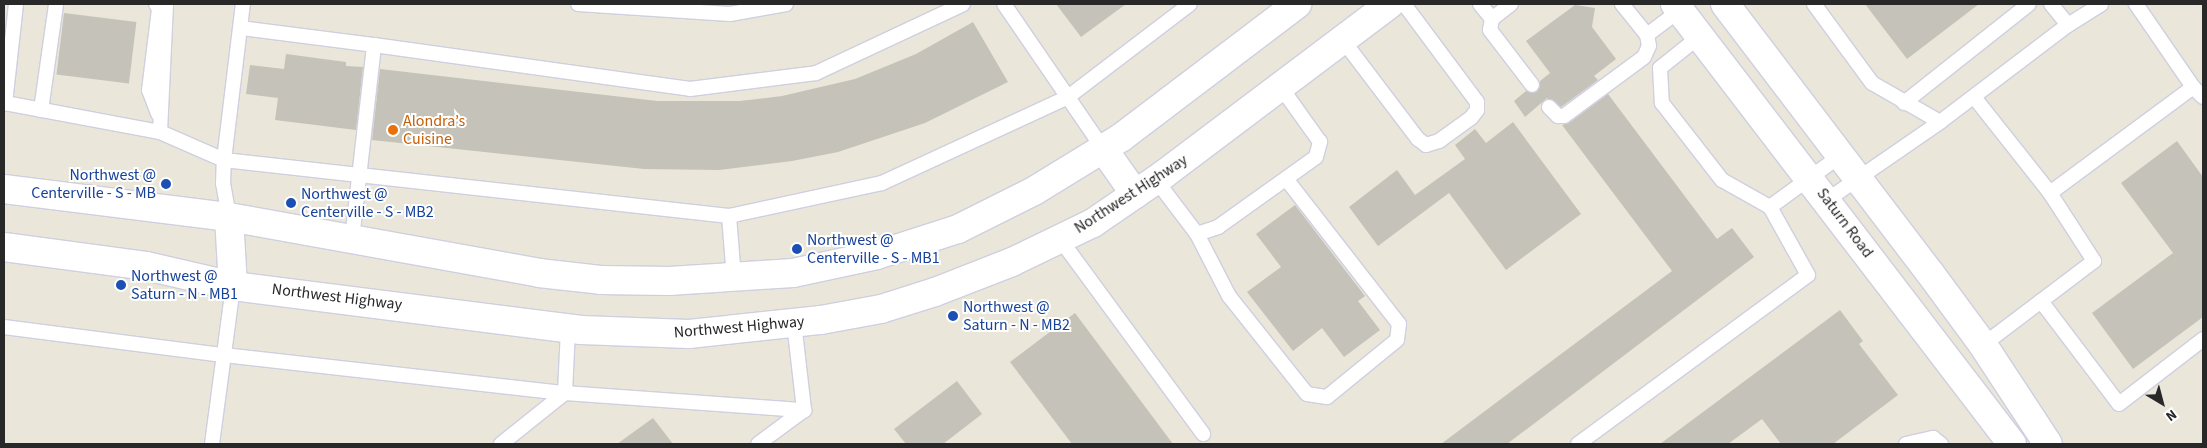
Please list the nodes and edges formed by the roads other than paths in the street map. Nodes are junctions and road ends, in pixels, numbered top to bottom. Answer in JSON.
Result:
{"nodes":[{"id":1,"x":16,"y":4,"type":"edge"},
{"id":2,"x":56,"y":4,"type":"edge"},
{"id":3,"x":156,"y":4,"type":"edge"},
{"id":4,"x":166,"y":4,"type":"edge"},
{"id":5,"x":244,"y":4,"type":"edge"},
{"id":6,"x":578,"y":4,"type":"edge"},
{"id":7,"x":786,"y":4,"type":"edge"},
{"id":8,"x":963,"y":4,"type":"edge"},
{"id":9,"x":1004,"y":4,"type":"edge"},
{"id":10,"x":1190,"y":4,"type":"edge"},
{"id":11,"x":1298,"y":4,"type":"edge"},
{"id":12,"x":1390,"y":4,"type":"edge"},
{"id":13,"x":1404,"y":4,"type":"edge"},
{"id":14,"x":1480,"y":4,"type":"edge"},
{"id":15,"x":1511,"y":4,"type":"edge"},
{"id":16,"x":1622,"y":4,"type":"edge"},
{"id":17,"x":1725,"y":4,"type":"edge"},
{"id":18,"x":1814,"y":4,"type":"edge"},
{"id":19,"x":2029,"y":4,"type":"edge"},
{"id":20,"x":2051,"y":4,"type":"edge"},
{"id":21,"x":2101,"y":4,"type":"edge"},
{"id":22,"x":2136,"y":4,"type":"edge"},
{"id":23,"x":1678,"y":7,"type":"edge"},
{"id":24,"x":1492,"y":19,"type":"junction"},
{"id":25,"x":2068,"y":25,"type":"junction"},
{"id":26,"x":241,"y":28,"type":"junction"},
{"id":27,"x":1647,"y":35,"type":"junction"},
{"id":28,"x":1700,"y":36,"type":"junction"},
{"id":29,"x":1342,"y":40,"type":"junction"},
{"id":30,"x":374,"y":45,"type":"junction"},
{"id":31,"x":1532,"y":85,"type":"dead end"},
{"id":32,"x":1280,"y":86,"type":"junction"},
{"id":33,"x":2198,"y":92,"type":"edge"},
{"id":34,"x":1068,"y":97,"type":"junction"},
{"id":35,"x":1974,"y":97,"type":"junction"},
{"id":36,"x":1904,"y":103,"type":"junction"},
{"id":37,"x":1549,"y":107,"type":"dead end"},
{"id":38,"x":42,"y":110,"type":"junction"},
{"id":39,"x":1940,"y":122,"type":"junction"},
{"id":40,"x":160,"y":126,"type":"junction"},
{"id":41,"x":1104,"y":150,"type":"junction"},
{"id":42,"x":1841,"y":155,"type":"junction"},
{"id":43,"x":224,"y":160,"type":"junction"},
{"id":44,"x":358,"y":177,"type":"junction"},
{"id":45,"x":1810,"y":177,"type":"junction"},
{"id":46,"x":1858,"y":177,"type":"junction"},
{"id":47,"x":1286,"y":179,"type":"junction"},
{"id":48,"x":1145,"y":187,"type":"junction"},
{"id":49,"x":4,"y":189,"type":"edge"},
{"id":50,"x":2050,"y":193,"type":"junction"},
{"id":51,"x":1828,"y":200,"type":"junction"},
{"id":52,"x":1770,"y":207,"type":"junction"},
{"id":53,"x":729,"y":216,"type":"junction"},
{"id":54,"x":229,"y":217,"type":"junction"},
{"id":55,"x":1197,"y":234,"type":"junction"},
{"id":56,"x":352,"y":239,"type":"junction"},
{"id":57,"x":1060,"y":239,"type":"junction"},
{"id":58,"x":4,"y":246,"type":"edge"},
{"id":59,"x":734,"y":278,"type":"junction"},
{"id":60,"x":233,"y":286,"type":"junction"},
{"id":61,"x":2041,"y":301,"type":"junction"},
{"id":62,"x":794,"y":323,"type":"junction"},
{"id":63,"x":4,"y":327,"type":"edge"},
{"id":64,"x":568,"y":328,"type":"junction"},
{"id":65,"x":2203,"y":340,"type":"edge"},
{"id":66,"x":1983,"y":345,"type":"junction"},
{"id":67,"x":224,"y":355,"type":"junction"},
{"id":68,"x":565,"y":393,"type":"junction"},
{"id":69,"x":804,"y":410,"type":"junction"},
{"id":70,"x":1203,"y":434,"type":"dead end"},
{"id":71,"x":212,"y":444,"type":"edge"},
{"id":72,"x":501,"y":444,"type":"edge"},
{"id":73,"x":758,"y":444,"type":"edge"},
{"id":74,"x":1578,"y":444,"type":"edge"},
{"id":75,"x":1906,"y":444,"type":"edge"},
{"id":76,"x":1941,"y":444,"type":"edge"},
{"id":77,"x":2012,"y":444,"type":"edge"},
{"id":78,"x":2048,"y":444,"type":"edge"}],
"edges":[{"from":1,"to":38,"type":"lane"},
{"from":2,"to":38,"type":"lane"},
{"from":3,"to":40,"type":"lane"},
{"from":4,"to":40,"type":"lane"},
{"from":5,"to":26,"type":"lane"},
{"from":6,"to":7,"type":"lane"},
{"from":8,"to":30,"type":"lane"},
{"from":9,"to":34,"type":"lane"},
{"from":10,"to":34,"type":"lane"},
{"from":11,"to":41,"type":"main road"},
{"from":12,"to":29,"type":"main road","name":"Northwest Highway"},
{"from":13,"to":29,"type":"lane"},
{"from":14,"to":24,"type":"lane"},
{"from":15,"to":24,"type":"lane"},
{"from":16,"to":27,"type":"lane"},
{"from":17,"to":42,"type":"main road"},
{"from":18,"to":36,"type":"lane"},
{"from":19,"to":36,"type":"lane"},
{"from":20,"to":25,"type":"lane"},
{"from":21,"to":25,"type":"lane"},
{"from":22,"to":33,"type":"lane"},
{"from":23,"to":27,"type":"lane"},
{"from":23,"to":28,"type":"main road","name":"Saturn Road"},
{"from":24,"to":31,"type":"lane"},
{"from":25,"to":35,"type":"lane"},
{"from":26,"to":30,"type":"lane"},
{"from":26,"to":43,"type":"lane"},
{"from":27,"to":37,"type":"lane"},
{"from":28,"to":45,"type":"main road","name":"Saturn Road"},
{"from":28,"to":52,"type":"lane"},
{"from":29,"to":32,"type":"main road","name":"Northwest Highway"},
{"from":30,"to":44,"type":"lane"},
{"from":32,"to":47,"type":"lane"},
{"from":32,"to":48,"type":"main road","name":"Northwest Highway"},
{"from":33,"to":50,"type":"lane"},
{"from":34,"to":41,"type":"lane"},
{"from":34,"to":53,"type":"lane"},
{"from":35,"to":39,"type":"lane"},
{"from":35,"to":50,"type":"lane"},
{"from":36,"to":39,"type":"lane"},
{"from":38,"to":40,"type":"lane"},
{"from":39,"to":46,"type":"lane"},
{"from":40,"to":43,"type":"lane"},
{"from":41,"to":48,"type":"main road"},
{"from":41,"to":59,"type":"main road"},
{"from":42,"to":45,"type":"lane"},
{"from":42,"to":46,"type":"main road"},
{"from":43,"to":44,"type":"lane"},
{"from":43,"to":54,"type":"lane"},
{"from":44,"to":53,"type":"lane"},
{"from":44,"to":56,"type":"lane"},
{"from":45,"to":51,"type":"main road","name":"Saturn Road"},
{"from":45,"to":52,"type":"lane"},
{"from":46,"to":51,"type":"lane"},
{"from":46,"to":66,"type":"main road"},
{"from":47,"to":55,"type":"lane"},
{"from":47,"to":55,"type":"lane"},
{"from":48,"to":55,"type":"lane"},
{"from":48,"to":57,"type":"main road","name":"Northwest Highway"},
{"from":49,"to":54,"type":"main road"},
{"from":50,"to":61,"type":"lane"},
{"from":51,"to":77,"type":"main road","name":"Saturn Road"},
{"from":52,"to":74,"type":"lane"},
{"from":53,"to":59,"type":"lane"},
{"from":54,"to":56,"type":"main road"},
{"from":54,"to":60,"type":"main road"},
{"from":56,"to":59,"type":"main road"},
{"from":57,"to":62,"type":"main road","name":"Northwest Highway"},
{"from":57,"to":70,"type":"lane"},
{"from":58,"to":60,"type":"main road","name":"Northwest Highway"},
{"from":60,"to":64,"type":"main road","name":"Northwest Highway"},
{"from":60,"to":67,"type":"lane"},
{"from":61,"to":65,"type":"lane"},
{"from":61,"to":66,"type":"lane"},
{"from":62,"to":64,"type":"main road","name":"Northwest Highway"},
{"from":62,"to":69,"type":"lane"},
{"from":63,"to":67,"type":"lane"},
{"from":64,"to":68,"type":"lane"},
{"from":66,"to":78,"type":"main road"},
{"from":67,"to":68,"type":"lane"},
{"from":67,"to":71,"type":"lane"},
{"from":68,"to":69,"type":"lane"},
{"from":68,"to":72,"type":"lane"},
{"from":69,"to":73,"type":"lane"},
{"from":75,"to":76,"type":"lane"}]}
